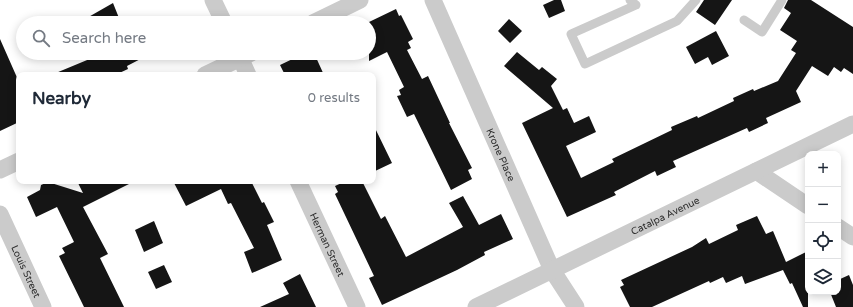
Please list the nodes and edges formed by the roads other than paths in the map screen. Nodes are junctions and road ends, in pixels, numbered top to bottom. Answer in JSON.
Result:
{"nodes":[{"id":1,"x":213,"y":0,"type":"edge"},
{"id":2,"x":360,"y":0,"type":"edge"},
{"id":3,"x":432,"y":0,"type":"edge"},
{"id":4,"x":630,"y":0,"type":"edge"},
{"id":5,"x":696,"y":0,"type":"edge"},
{"id":6,"x":782,"y":0,"type":"edge"},
{"id":7,"x":221,"y":16,"type":"edge"},
{"id":8,"x":327,"y":16,"type":"edge"},
{"id":9,"x":744,"y":20,"type":"dead end"},
{"id":10,"x":233,"y":60,"type":"edge"},
{"id":11,"x":244,"y":60,"type":"edge"},
{"id":12,"x":210,"y":72,"type":"edge"},
{"id":13,"x":247,"y":72,"type":"edge"},
{"id":14,"x":853,"y":124,"type":"edge"},
{"id":15,"x":16,"y":162,"type":"edge"},
{"id":16,"x":0,"y":170,"type":"edge"},
{"id":17,"x":756,"y":171,"type":"junction"},
{"id":18,"x":299,"y":184,"type":"edge"},
{"id":19,"x":805,"y":204,"type":"edge"},
{"id":20,"x":0,"y":214,"type":"edge"},
{"id":21,"x":841,"y":229,"type":"edge"},
{"id":22,"x":853,"y":237,"type":"edge"},
{"id":23,"x":552,"y":270,"type":"junction"},
{"id":24,"x":43,"y":307,"type":"edge"},
{"id":25,"x":357,"y":307,"type":"edge"},
{"id":26,"x":476,"y":307,"type":"edge"},
{"id":27,"x":576,"y":307,"type":"edge"}],
"edges":[{"from":1,"to":7,"type":"street"},
{"from":2,"to":8,"type":"street"},
{"from":3,"to":23,"type":"street","name":"Krone Place"},
{"from":4,"to":5,"type":"lane"},
{"from":6,"to":9,"type":"lane"},
{"from":10,"to":12,"type":"street"},
{"from":11,"to":13,"type":"street"},
{"from":14,"to":17,"type":"street","name":"Catalpa Avenue"},
{"from":15,"to":16,"type":"street"},
{"from":17,"to":19,"type":"street"},
{"from":17,"to":23,"type":"street","name":"Catalpa Avenue"},
{"from":18,"to":25,"type":"street","name":"Herman Street"},
{"from":20,"to":24,"type":"street","name":"Louis Street"},
{"from":21,"to":22,"type":"street"},
{"from":23,"to":26,"type":"street","name":"Catalpa Avenue"},
{"from":23,"to":27,"type":"street","name":"Krone Place"}]}
